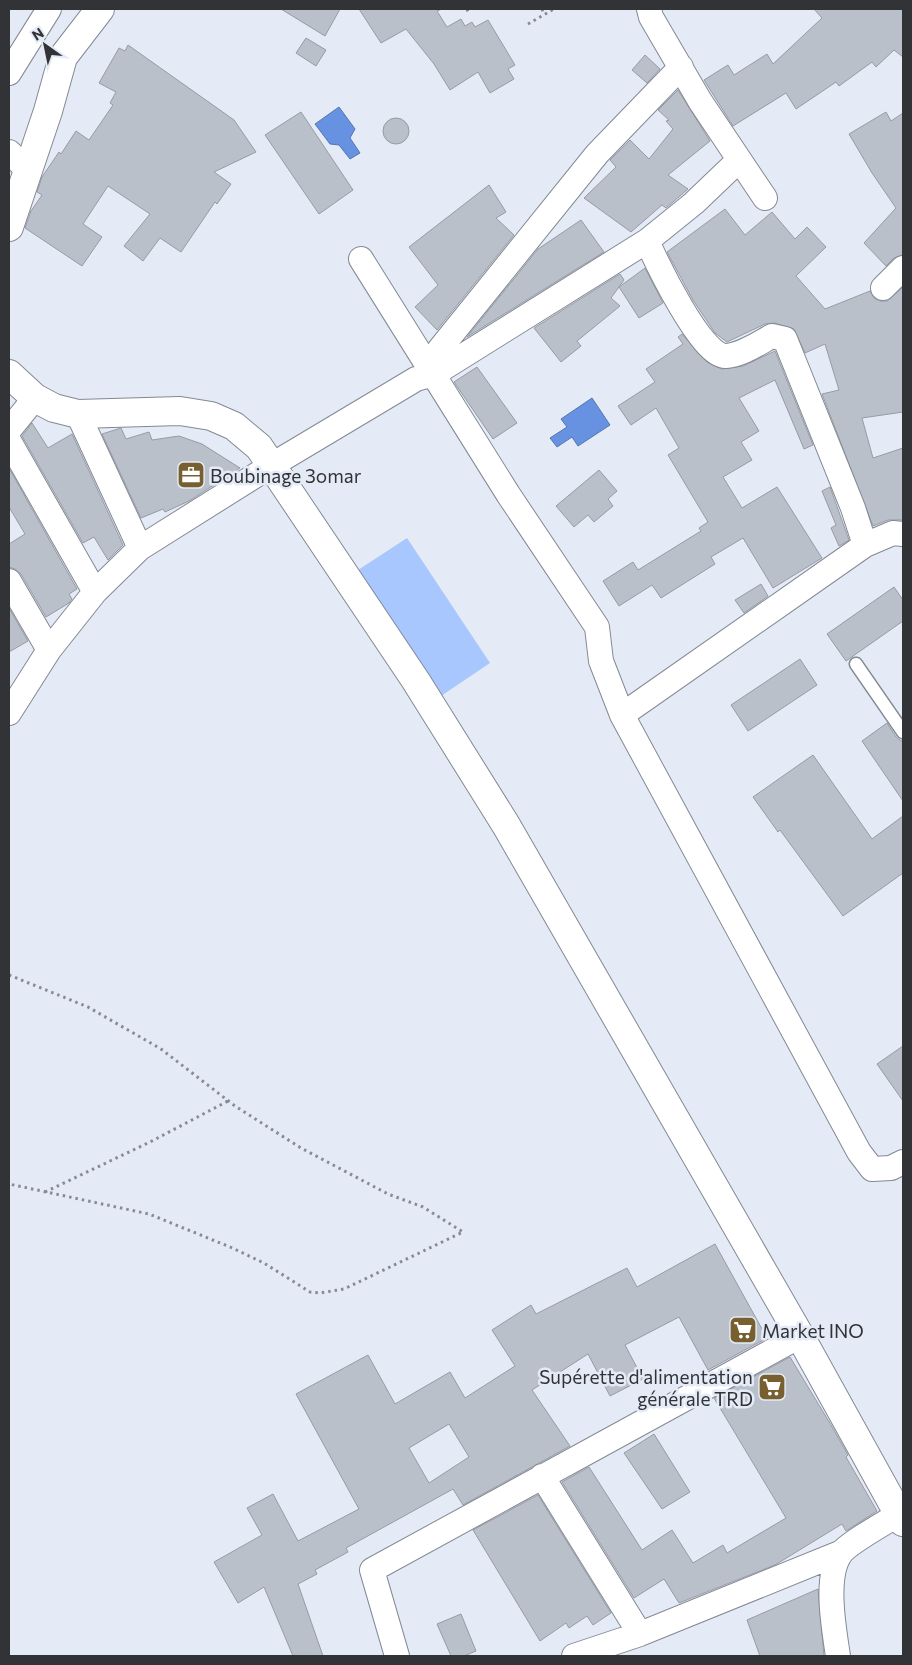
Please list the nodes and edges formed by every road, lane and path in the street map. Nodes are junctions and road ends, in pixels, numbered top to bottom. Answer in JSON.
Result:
{"nodes":[{"id":1,"x":49,"y":9,"type":"edge"},
{"id":2,"x":100,"y":9,"type":"edge"},
{"id":3,"x":467,"y":9,"type":"edge"},
{"id":4,"x":542,"y":9,"type":"edge"},
{"id":5,"x":554,"y":9,"type":"edge"},
{"id":6,"x":649,"y":9,"type":"edge"},
{"id":7,"x":469,"y":14,"type":"dead end"},
{"id":8,"x":544,"y":15,"type":"junction"},
{"id":9,"x":528,"y":24,"type":"dead end"},
{"id":10,"x":682,"y":67,"type":"junction"},
{"id":11,"x":9,"y":73,"type":"edge"},
{"id":12,"x":9,"y":152,"type":"edge"},
{"id":13,"x":738,"y":160,"type":"junction"},
{"id":14,"x":29,"y":171,"type":"junction"},
{"id":15,"x":765,"y":198,"type":"dead end"},
{"id":16,"x":9,"y":227,"type":"edge"},
{"id":17,"x":647,"y":241,"type":"junction"},
{"id":18,"x":361,"y":259,"type":"dead end"},
{"id":19,"x":903,"y":268,"type":"edge"},
{"id":20,"x":883,"y":288,"type":"dead end"},
{"id":21,"x":9,"y":374,"type":"edge"},
{"id":22,"x":434,"y":374,"type":"junction"},
{"id":23,"x":36,"y":398,"type":"junction"},
{"id":24,"x":78,"y":414,"type":"junction"},
{"id":25,"x":9,"y":430,"type":"edge"},
{"id":26,"x":9,"y":441,"type":"edge"},
{"id":27,"x":272,"y":465,"type":"junction"},
{"id":28,"x":903,"y":534,"type":"edge"},
{"id":29,"x":865,"y":545,"type":"junction"},
{"id":30,"x":140,"y":548,"type":"junction"},
{"id":31,"x":9,"y":581,"type":"edge"},
{"id":32,"x":95,"y":592,"type":"junction"},
{"id":33,"x":49,"y":650,"type":"junction"},
{"id":34,"x":856,"y":664,"type":"dead end"},
{"id":35,"x":10,"y":707,"type":"edge"},
{"id":36,"x":622,"y":715,"type":"junction"},
{"id":37,"x":903,"y":732,"type":"edge"},
{"id":38,"x":9,"y":975,"type":"edge"},
{"id":39,"x":228,"y":1101,"type":"junction"},
{"id":40,"x":903,"y":1162,"type":"edge"},
{"id":41,"x":9,"y":1184,"type":"edge"},
{"id":42,"x":44,"y":1193,"type":"junction"},
{"id":43,"x":800,"y":1336,"type":"junction"},
{"id":44,"x":542,"y":1476,"type":"junction"},
{"id":45,"x":902,"y":1516,"type":"edge"},
{"id":46,"x":842,"y":1552,"type":"junction"},
{"id":47,"x":640,"y":1634,"type":"junction"},
{"id":48,"x":397,"y":1656,"type":"edge"},
{"id":49,"x":574,"y":1656,"type":"edge"},
{"id":50,"x":838,"y":1656,"type":"edge"}],
"edges":[{"from":1,"to":11,"type":"street"},
{"from":2,"to":14,"type":"street"},
{"from":3,"to":7,"type":"path"},
{"from":4,"to":8,"type":"path"},
{"from":5,"to":8,"type":"path"},
{"from":6,"to":10,"type":"street"},
{"from":8,"to":9,"type":"path"},
{"from":10,"to":13,"type":"street"},
{"from":10,"to":22,"type":"street"},
{"from":12,"to":14,"type":"street"},
{"from":13,"to":15,"type":"street"},
{"from":13,"to":17,"type":"street"},
{"from":14,"to":16,"type":"street"},
{"from":17,"to":22,"type":"street"},
{"from":17,"to":29,"type":"street"},
{"from":18,"to":22,"type":"street"},
{"from":19,"to":20,"type":"street"},
{"from":21,"to":23,"type":"street"},
{"from":22,"to":27,"type":"street"},
{"from":22,"to":36,"type":"street"},
{"from":23,"to":24,"type":"street"},
{"from":23,"to":25,"type":"street"},
{"from":24,"to":27,"type":"street"},
{"from":24,"to":30,"type":"street"},
{"from":26,"to":32,"type":"street"},
{"from":27,"to":30,"type":"street"},
{"from":27,"to":43,"type":"street"},
{"from":28,"to":29,"type":"street"},
{"from":29,"to":36,"type":"street"},
{"from":30,"to":32,"type":"street"},
{"from":31,"to":33,"type":"street"},
{"from":32,"to":33,"type":"street"},
{"from":33,"to":35,"type":"street"},
{"from":34,"to":37,"type":"lane"},
{"from":36,"to":40,"type":"street"},
{"from":38,"to":39,"type":"path"},
{"from":39,"to":42,"type":"path"},
{"from":39,"to":42,"type":"path"},
{"from":41,"to":42,"type":"path"},
{"from":43,"to":44,"type":"street"},
{"from":43,"to":45,"type":"street"},
{"from":44,"to":47,"type":"street"},
{"from":44,"to":48,"type":"street"},
{"from":45,"to":46,"type":"street"},
{"from":46,"to":47,"type":"street"},
{"from":46,"to":50,"type":"street"},
{"from":47,"to":49,"type":"street"}]}
